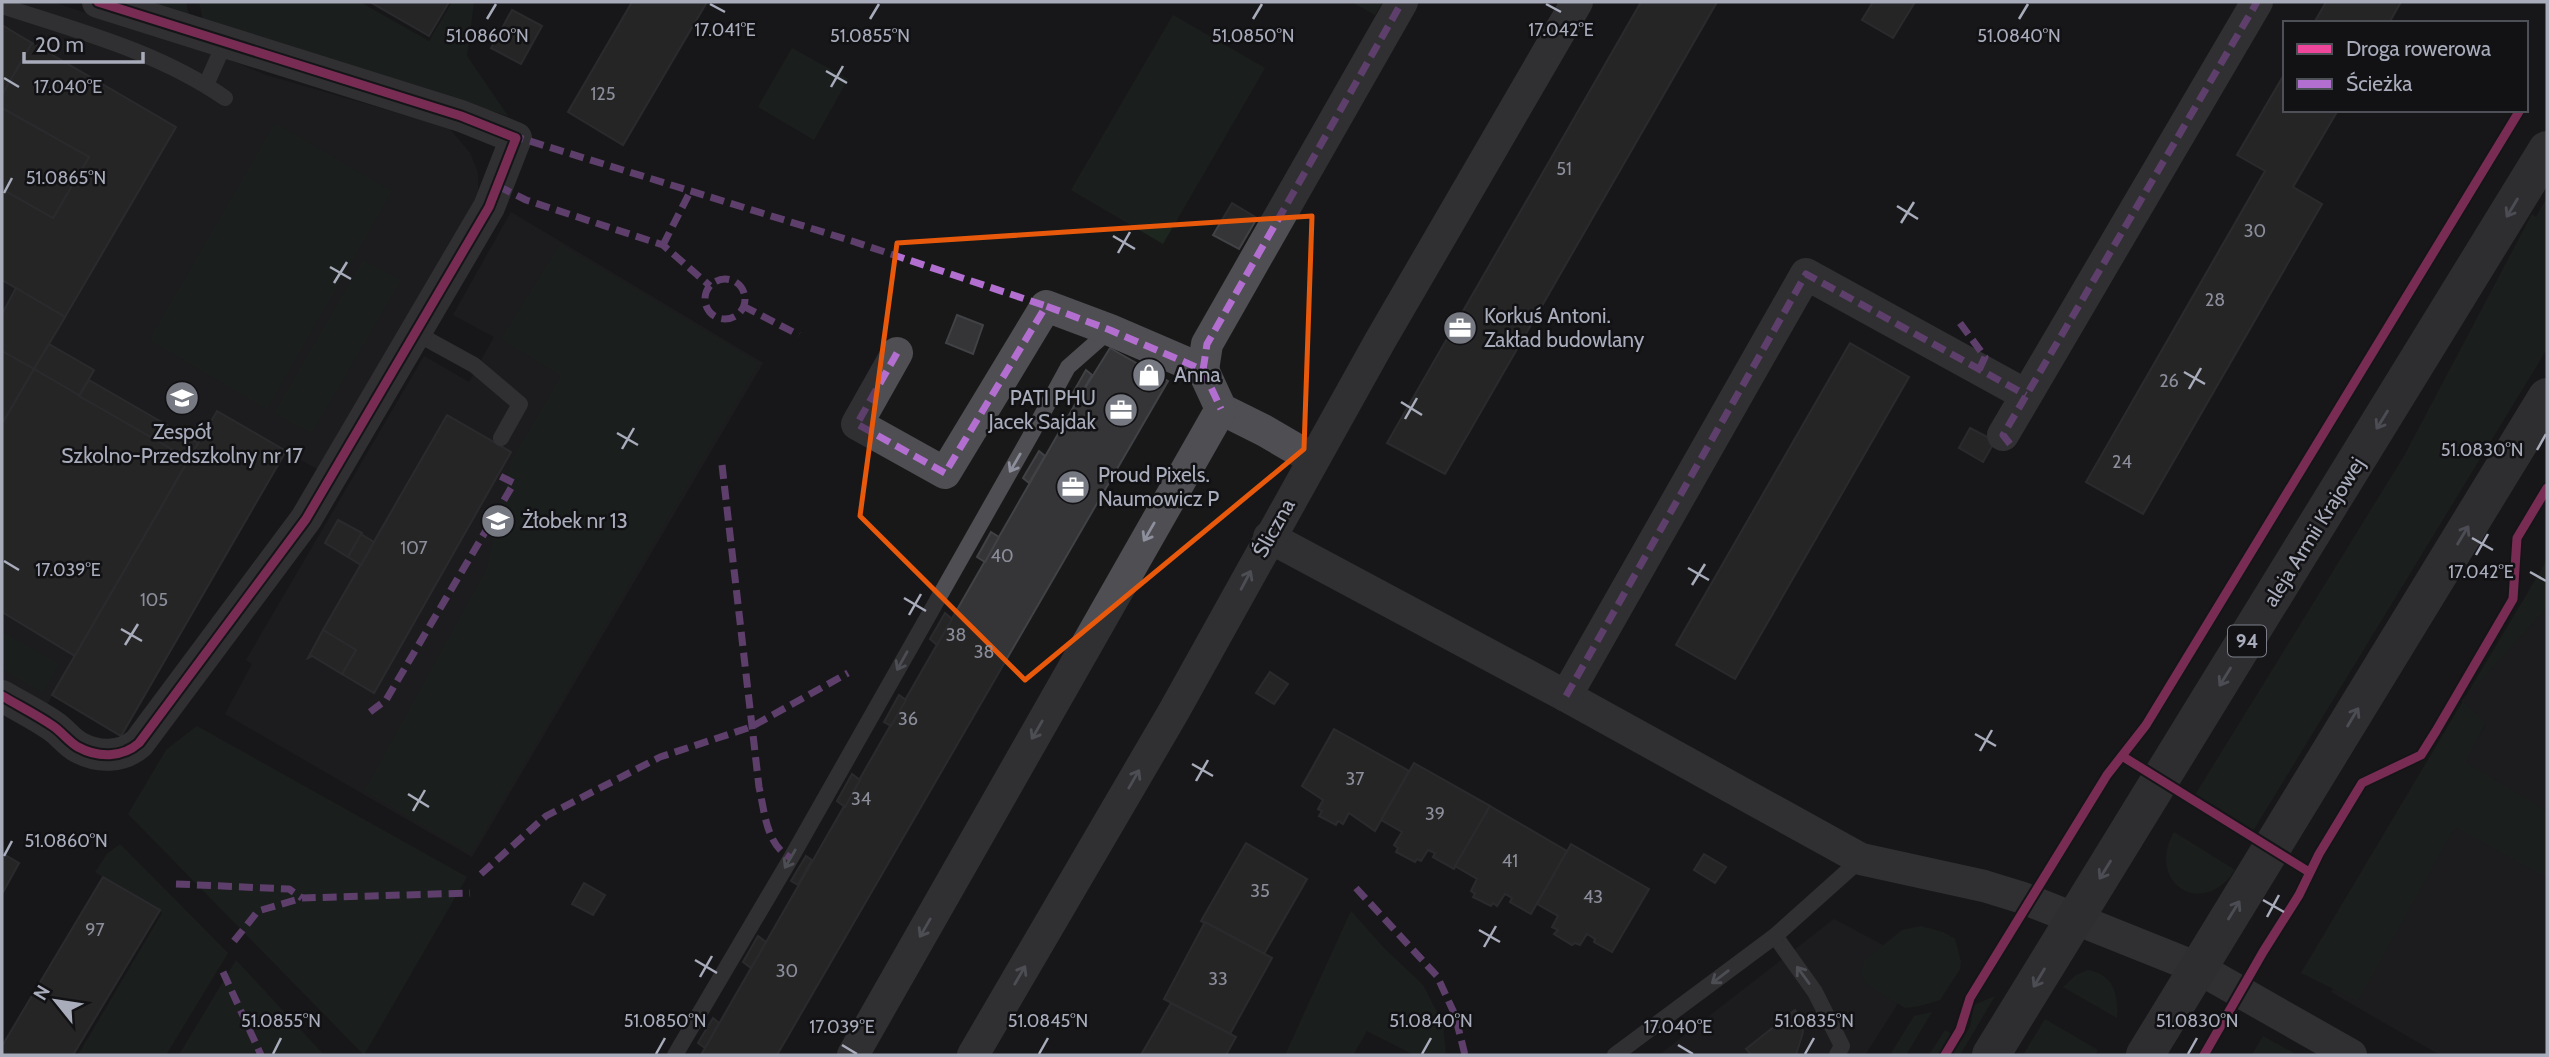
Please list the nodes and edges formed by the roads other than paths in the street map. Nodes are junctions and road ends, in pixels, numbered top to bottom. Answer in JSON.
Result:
{"nodes":[{"id":1,"x":98,"y":2,"type":"edge"},
{"id":2,"x":1402,"y":2,"type":"edge"},
{"id":3,"x":1577,"y":2,"type":"edge"},
{"id":4,"x":2257,"y":2,"type":"edge"},
{"id":5,"x":2,"y":6,"type":"edge"},
{"id":6,"x":225,"y":41,"type":"junction"},
{"id":7,"x":206,"y":85,"type":"junction"},
{"id":8,"x":225,"y":99,"type":"dead end"},
{"id":9,"x":2547,"y":150,"type":"edge"},
{"id":10,"x":1110,"y":330,"type":"junction"},
{"id":11,"x":414,"y":332,"type":"junction"},
{"id":12,"x":897,"y":353,"type":"dead end"},
{"id":13,"x":1203,"y":370,"type":"junction"},
{"id":14,"x":2026,"y":395,"type":"junction"},
{"id":15,"x":2547,"y":397,"type":"edge"},
{"id":16,"x":1221,"y":410,"type":"junction"},
{"id":17,"x":2003,"y":435,"type":"dead end"},
{"id":18,"x":501,"y":438,"type":"dead end"},
{"id":19,"x":1313,"y":458,"type":"junction"},
{"id":20,"x":1269,"y":537,"type":"junction"},
{"id":21,"x":2,"y":696,"type":"edge"},
{"id":22,"x":1566,"y":696,"type":"junction"},
{"id":23,"x":1861,"y":859,"type":"junction"},
{"id":24,"x":2075,"y":919,"type":"junction"},
{"id":25,"x":1775,"y":936,"type":"junction"},
{"id":26,"x":2198,"y":968,"type":"junction"},
{"id":27,"x":675,"y":1055,"type":"edge"},
{"id":28,"x":853,"y":1055,"type":"edge"},
{"id":29,"x":973,"y":1055,"type":"edge"},
{"id":30,"x":1615,"y":1055,"type":"edge"},
{"id":31,"x":1837,"y":1055,"type":"edge"},
{"id":32,"x":1991,"y":1055,"type":"edge"},
{"id":33,"x":2145,"y":1055,"type":"edge"},
{"id":34,"x":2351,"y":1055,"type":"edge"}],
"edges":[{"from":1,"to":6,"type":"street"},
{"from":2,"to":13,"type":"street"},
{"from":3,"to":19,"type":"street","name":"Śliczna"},
{"from":4,"to":14,"type":"street"},
{"from":5,"to":7,"type":"lane"},
{"from":6,"to":7,"type":"lane"},
{"from":6,"to":11,"type":"street"},
{"from":7,"to":8,"type":"lane"},
{"from":9,"to":24,"type":"main road","name":"aleja Armii Krajowej","number":"94","one_way":true},
{"from":10,"to":12,"type":"street"},
{"from":10,"to":13,"type":"street"},
{"from":10,"to":27,"type":"lane","one_way":true},
{"from":11,"to":18,"type":"lane"},
{"from":11,"to":21,"type":"street"},
{"from":13,"to":16,"type":"street"},
{"from":14,"to":17,"type":"street"},
{"from":14,"to":22,"type":"street"},
{"from":26,"to":15,"type":"main road","one_way":true},
{"from":16,"to":19,"type":"street"},
{"from":16,"to":28,"type":"street","one_way":true},
{"from":19,"to":20,"type":"street","name":"Śliczna"},
{"from":20,"to":22,"type":"street"},
{"from":29,"to":20,"type":"street","name":"Śliczna","one_way":true},
{"from":22,"to":23,"type":"street"},
{"from":23,"to":24,"type":"street"},
{"from":23,"to":25,"type":"lane"},
{"from":24,"to":26,"type":"street"},
{"from":24,"to":32,"type":"main road","name":"aleja Armii Krajowej","number":"94","one_way":true},
{"from":25,"to":30,"type":"lane","one_way":true},
{"from":31,"to":25,"type":"lane","one_way":true},
{"from":26,"to":33,"type":"main road"},
{"from":26,"to":34,"type":"street"}]}
